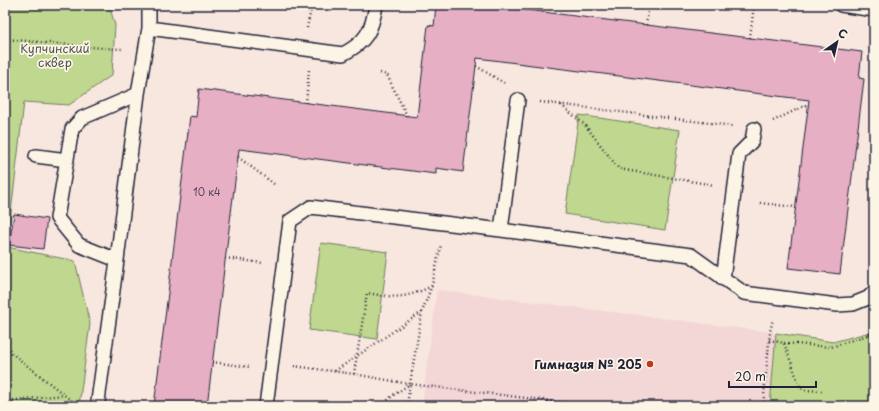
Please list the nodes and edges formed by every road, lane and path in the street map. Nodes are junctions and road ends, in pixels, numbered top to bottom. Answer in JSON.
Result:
{"nodes":[{"id":1,"x":148,"y":5,"type":"edge"},
{"id":2,"x":376,"y":5,"type":"edge"},
{"id":3,"x":544,"y":5,"type":"edge"},
{"id":4,"x":648,"y":5,"type":"edge"},
{"id":5,"x":754,"y":5,"type":"edge"},
{"id":6,"x":841,"y":5,"type":"edge"},
{"id":7,"x":874,"y":10,"type":"edge"},
{"id":8,"x":543,"y":12,"type":"dead end"},
{"id":9,"x":646,"y":25,"type":"dead end"},
{"id":10,"x":149,"y":28,"type":"junction"},
{"id":11,"x":750,"y":38,"type":"dead end"},
{"id":12,"x":5,"y":39,"type":"edge"},
{"id":13,"x":145,"y":49,"type":"junction"},
{"id":14,"x":310,"y":64,"type":"dead end"},
{"id":15,"x":476,"y":66,"type":"dead end"},
{"id":16,"x":380,"y":73,"type":"dead end"},
{"id":17,"x":506,"y":84,"type":"dead end"},
{"id":18,"x":138,"y":94,"type":"junction"},
{"id":19,"x":518,"y":100,"type":"joint"},
{"id":20,"x":306,"y":103,"type":"dead end"},
{"id":21,"x":808,"y":104,"type":"dead end"},
{"id":22,"x":561,"y":105,"type":"junction"},
{"id":23,"x":408,"y":116,"type":"dead end"},
{"id":24,"x":754,"y":129,"type":"junction"},
{"id":25,"x":36,"y":156,"type":"dead end"},
{"id":26,"x":238,"y":157,"type":"dead end"},
{"id":27,"x":67,"y":160,"type":"junction"},
{"id":28,"x":274,"y":184,"type":"dead end"},
{"id":29,"x":717,"y":186,"type":"dead end"},
{"id":30,"x":760,"y":203,"type":"dead end"},
{"id":31,"x":795,"y":207,"type":"dead end"},
{"id":32,"x":446,"y":223,"type":"junction"},
{"id":33,"x":501,"y":230,"type":"junction"},
{"id":34,"x":226,"y":258,"type":"dead end"},
{"id":35,"x":117,"y":260,"type":"junction"},
{"id":36,"x":264,"y":263,"type":"dead end"},
{"id":37,"x":723,"y":279,"type":"junction"},
{"id":38,"x":432,"y":285,"type":"junction"},
{"id":39,"x":874,"y":292,"type":"edge"},
{"id":40,"x":422,"y":312,"type":"junction"},
{"id":41,"x":770,"y":332,"type":"dead end"},
{"id":42,"x":874,"y":333,"type":"edge"},
{"id":43,"x":769,"y":340,"type":"junction"},
{"id":44,"x":784,"y":343,"type":"junction"},
{"id":45,"x":5,"y":348,"type":"edge"},
{"id":46,"x":357,"y":356,"type":"junction"},
{"id":47,"x":212,"y":362,"type":"dead end"},
{"id":48,"x":271,"y":367,"type":"junction"},
{"id":49,"x":334,"y":371,"type":"junction"},
{"id":50,"x":354,"y":374,"type":"junction"},
{"id":51,"x":410,"y":384,"type":"junction"},
{"id":52,"x":822,"y":391,"type":"dead end"},
{"id":53,"x":63,"y":395,"type":"junction"},
{"id":54,"x":5,"y":401,"type":"edge"},
{"id":55,"x":78,"y":406,"type":"edge"},
{"id":56,"x":98,"y":406,"type":"edge"},
{"id":57,"x":266,"y":406,"type":"edge"},
{"id":58,"x":382,"y":406,"type":"edge"},
{"id":59,"x":407,"y":406,"type":"edge"},
{"id":60,"x":592,"y":406,"type":"edge"},
{"id":61,"x":763,"y":406,"type":"edge"}],
"edges":[{"from":1,"to":10,"type":"lane"},
{"from":2,"to":10,"type":"lane"},
{"from":3,"to":8,"type":"path"},
{"from":4,"to":9,"type":"path"},
{"from":5,"to":11,"type":"path"},
{"from":6,"to":7,"type":"lane"},
{"from":10,"to":13,"type":"lane"},
{"from":12,"to":13,"type":"path"},
{"from":13,"to":18,"type":"lane"},
{"from":14,"to":20,"type":"path"},
{"from":15,"to":17,"type":"path"},
{"from":16,"to":23,"type":"path"},
{"from":18,"to":27,"type":"lane"},
{"from":18,"to":35,"type":"lane"},
{"from":19,"to":22,"type":"path"},
{"from":19,"to":33,"type":"lane"},
{"from":21,"to":24,"type":"path"},
{"from":22,"to":24,"type":"path"},
{"from":22,"to":29,"type":"path"},
{"from":24,"to":37,"type":"lane"},
{"from":25,"to":27,"type":"lane"},
{"from":26,"to":28,"type":"path"},
{"from":27,"to":35,"type":"lane"},
{"from":30,"to":31,"type":"path"},
{"from":32,"to":33,"type":"lane"},
{"from":32,"to":38,"type":"path"},
{"from":32,"to":48,"type":"lane"},
{"from":33,"to":37,"type":"lane"},
{"from":34,"to":36,"type":"path"},
{"from":35,"to":56,"type":"lane"},
{"from":37,"to":39,"type":"lane"},
{"from":38,"to":40,"type":"path"},
{"from":38,"to":46,"type":"path"},
{"from":40,"to":46,"type":"path"},
{"from":40,"to":51,"type":"path"},
{"from":41,"to":43,"type":"path"},
{"from":42,"to":44,"type":"path"},
{"from":43,"to":44,"type":"path"},
{"from":43,"to":61,"type":"path"},
{"from":44,"to":52,"type":"path"},
{"from":45,"to":53,"type":"path"},
{"from":46,"to":49,"type":"path"},
{"from":46,"to":50,"type":"path"},
{"from":47,"to":48,"type":"path"},
{"from":48,"to":49,"type":"path"},
{"from":48,"to":57,"type":"lane"},
{"from":49,"to":50,"type":"path"},
{"from":50,"to":51,"type":"path"},
{"from":51,"to":58,"type":"path"},
{"from":51,"to":59,"type":"path"},
{"from":51,"to":60,"type":"path"},
{"from":53,"to":54,"type":"path"},
{"from":53,"to":55,"type":"path"}]}
